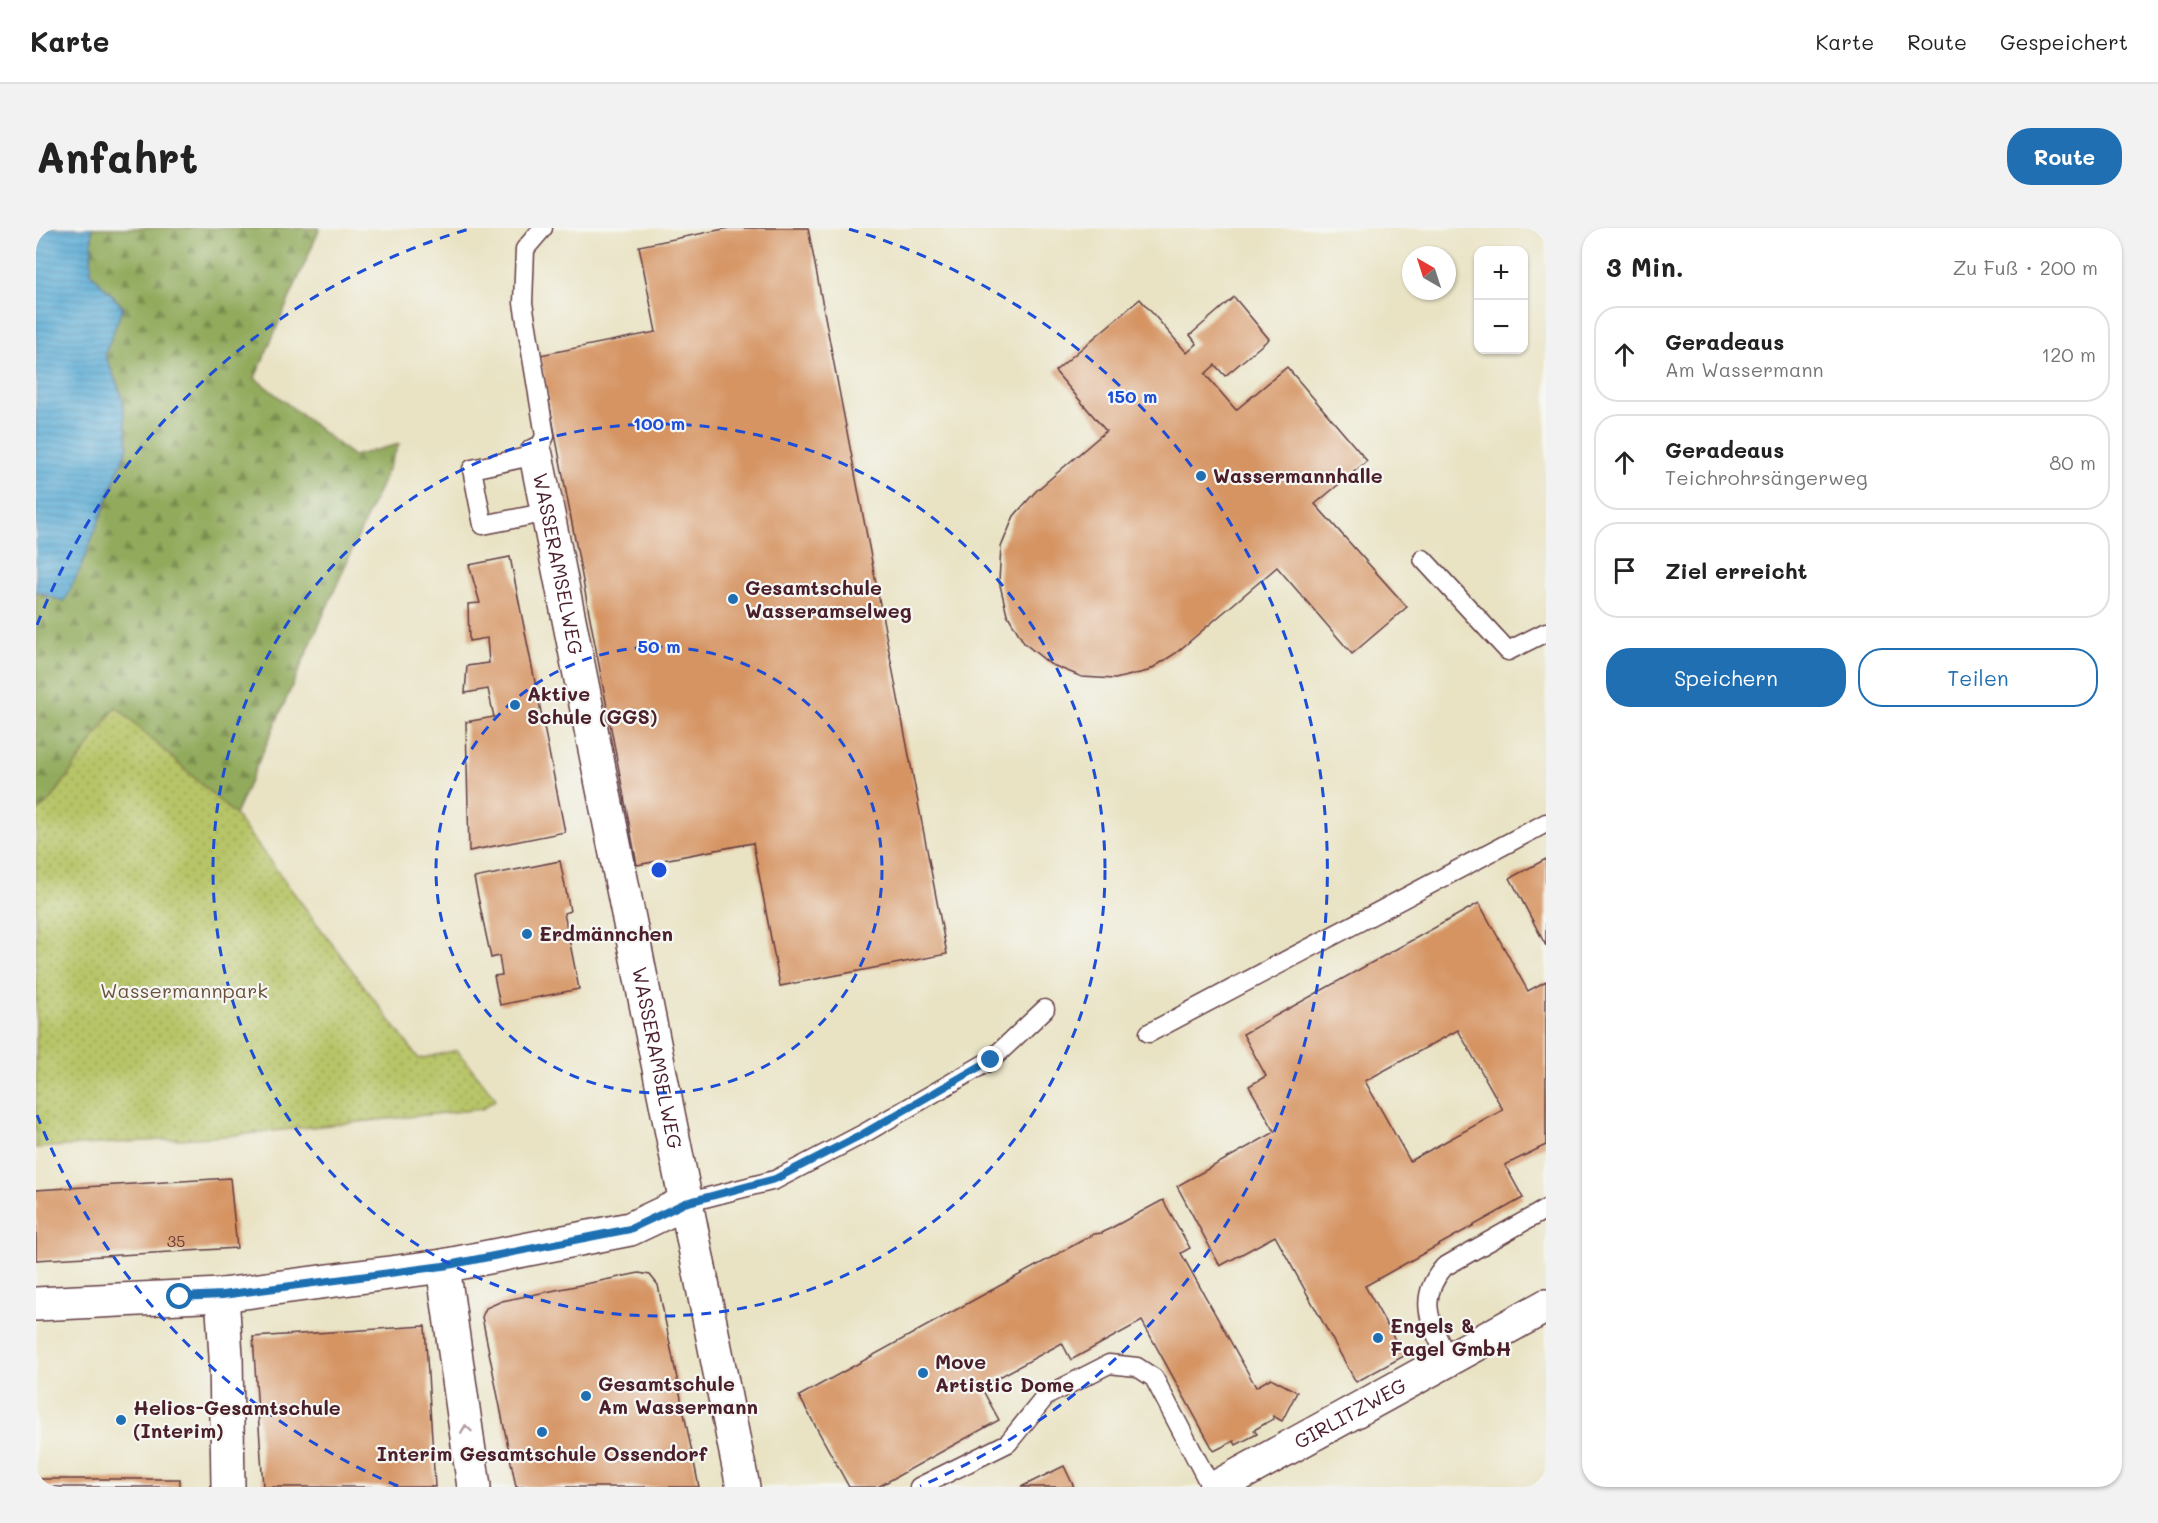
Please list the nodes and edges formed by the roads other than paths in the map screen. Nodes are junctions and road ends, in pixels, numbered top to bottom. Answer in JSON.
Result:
{"nodes":[{"id":1,"x":543,"y":228,"type":"edge"},
{"id":2,"x":536,"y":454,"type":"junction"},
{"id":3,"x":548,"y":512,"type":"junction"},
{"id":4,"x":1423,"y":559,"type":"dead end"},
{"id":5,"x":1546,"y":632,"type":"edge"},
{"id":6,"x":1546,"y":823,"type":"edge"},
{"id":7,"x":1045,"y":1009,"type":"dead end"},
{"id":8,"x":1149,"y":1033,"type":"dead end"},
{"id":9,"x":685,"y":1203,"type":"junction"},
{"id":10,"x":1546,"y":1209,"type":"edge"},
{"id":11,"x":443,"y":1266,"type":"junction"},
{"id":12,"x":222,"y":1295,"type":"junction"},
{"id":13,"x":36,"y":1304,"type":"edge"},
{"id":14,"x":1546,"y":1306,"type":"edge"},
{"id":15,"x":1448,"y":1360,"type":"junction"},
{"id":16,"x":228,"y":1487,"type":"edge"},
{"id":17,"x":474,"y":1487,"type":"edge"},
{"id":18,"x":743,"y":1487,"type":"edge"},
{"id":19,"x":919,"y":1487,"type":"edge"},
{"id":20,"x":1211,"y":1487,"type":"edge"},
{"id":21,"x":1217,"y":1487,"type":"edge"}],
"edges":[{"from":1,"to":2,"type":"lane"},
{"from":2,"to":3,"type":"street","name":"WASSERAMSELWEG"},
{"from":2,"to":3,"type":"lane"},
{"from":3,"to":9,"type":"street","name":"WASSERAMSELWEG"},
{"from":4,"to":5,"type":"lane"},
{"from":6,"to":8,"type":"lane"},
{"from":7,"to":9,"type":"lane"},
{"from":9,"to":11,"type":"street"},
{"from":9,"to":18,"type":"street","name":"WASSERAMSELWEG"},
{"from":10,"to":15,"type":"lane"},
{"from":11,"to":12,"type":"street"},
{"from":17,"to":11,"type":"street","one_way":true},
{"from":12,"to":13,"type":"street"},
{"from":12,"to":16,"type":"street"},
{"from":14,"to":15,"type":"street","name":"GIRLITZWEG"},
{"from":15,"to":21,"type":"street","name":"GIRLITZWEG"},
{"from":19,"to":20,"type":"lane"}]}
